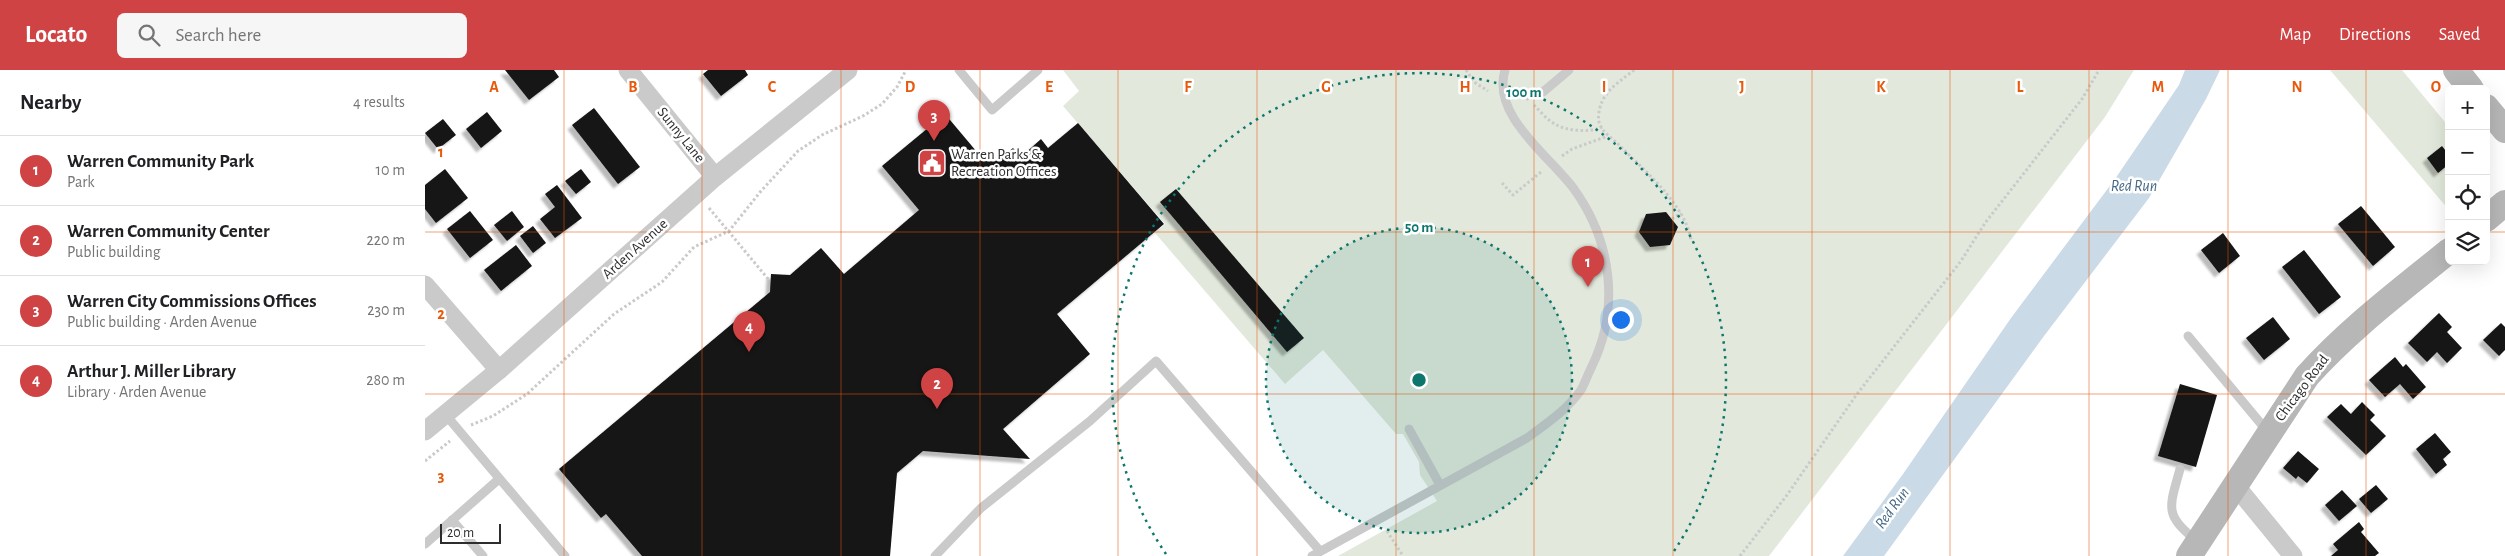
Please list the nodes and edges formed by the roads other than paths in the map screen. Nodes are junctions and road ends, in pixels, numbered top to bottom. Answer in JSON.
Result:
{"nodes":[{"id":1,"x":628,"y":70,"type":"edge"},
{"id":2,"x":848,"y":70,"type":"edge"},
{"id":3,"x":959,"y":70,"type":"edge"},
{"id":4,"x":1037,"y":70,"type":"edge"},
{"id":5,"x":1505,"y":70,"type":"edge"},
{"id":6,"x":1569,"y":70,"type":"edge"},
{"id":7,"x":2456,"y":70,"type":"edge"},
{"id":8,"x":2468,"y":85,"type":"edge"},
{"id":9,"x":1543,"y":92,"type":"dead end"},
{"id":10,"x":2490,"y":112,"type":"edge"},
{"id":11,"x":2505,"y":130,"type":"edge"},
{"id":12,"x":715,"y":177,"type":"junction"},
{"id":13,"x":2505,"y":203,"type":"edge"},
{"id":14,"x":2490,"y":216,"type":"edge"},
{"id":15,"x":2445,"y":253,"type":"edge"},
{"id":16,"x":425,"y":285,"type":"edge"},
{"id":17,"x":2188,"y":336,"type":"dead end"},
{"id":18,"x":499,"y":370,"type":"junction"},
{"id":19,"x":445,"y":414,"type":"junction"},
{"id":20,"x":1409,"y":429,"type":"dead end"},
{"id":21,"x":425,"y":431,"type":"edge"},
{"id":22,"x":2269,"y":433,"type":"junction"},
{"id":23,"x":2180,"y":469,"type":"dead end"},
{"id":24,"x":499,"y":479,"type":"junction"},
{"id":25,"x":1440,"y":484,"type":"junction"},
{"id":26,"x":2235,"y":485,"type":"junction"},
{"id":27,"x":452,"y":520,"type":"junction"},
{"id":28,"x":425,"y":544,"type":"edge"},
{"id":29,"x":2194,"y":549,"type":"edge"},
{"id":30,"x":1316,"y":554,"type":"edge"},
{"id":31,"x":483,"y":556,"type":"edge"},
{"id":32,"x":565,"y":556,"type":"edge"},
{"id":33,"x":935,"y":556,"type":"edge"},
{"id":34,"x":2293,"y":556,"type":"edge"}],
"edges":[{"from":1,"to":12,"type":"street","name":"Sunny Lane"},
{"from":2,"to":12,"type":"street","name":"Arden Avenue"},
{"from":3,"to":4,"type":"lane"},
{"from":5,"to":25,"type":"lane"},
{"from":6,"to":9,"type":"lane"},
{"from":7,"to":8,"type":"street"},
{"from":10,"to":11,"type":"street"},
{"from":12,"to":18,"type":"street","name":"Arden Avenue"},
{"from":13,"to":14,"type":"street"},
{"from":15,"to":22,"type":"street","name":"Chicago Road"},
{"from":16,"to":18,"type":"street"},
{"from":17,"to":22,"type":"lane"},
{"from":18,"to":19,"type":"street","name":"Arden Avenue"},
{"from":19,"to":21,"type":"street","name":"Arden Avenue"},
{"from":19,"to":24,"type":"lane"},
{"from":20,"to":25,"type":"lane"},
{"from":22,"to":26,"type":"street","name":"Chicago Road"},
{"from":23,"to":29,"type":"lane"},
{"from":24,"to":27,"type":"lane"},
{"from":24,"to":32,"type":"lane"},
{"from":25,"to":30,"type":"lane"},
{"from":26,"to":29,"type":"street","name":"Chicago Road"},
{"from":26,"to":34,"type":"street"},
{"from":27,"to":28,"type":"lane"},
{"from":27,"to":31,"type":"lane"},
{"from":30,"to":33,"type":"lane"}]}
